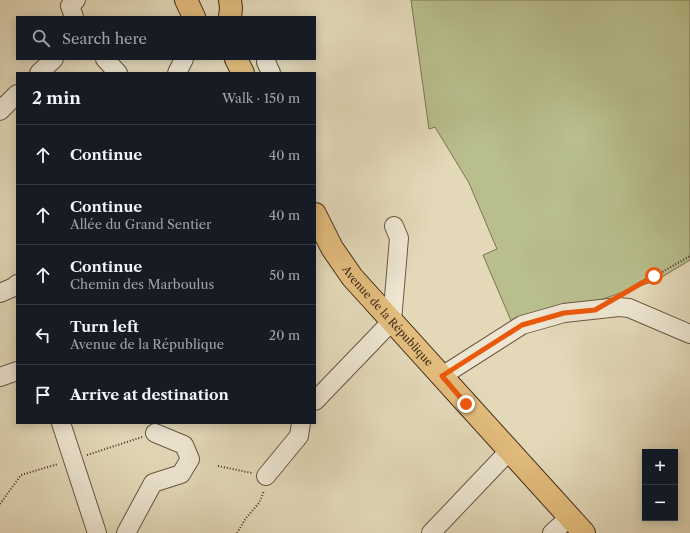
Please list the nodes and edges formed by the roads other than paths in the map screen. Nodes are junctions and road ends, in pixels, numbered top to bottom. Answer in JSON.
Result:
{"nodes":[{"id":1,"x":76,"y":0,"type":"edge"},
{"id":2,"x":230,"y":0,"type":"edge"},
{"id":3,"x":74,"y":16,"type":"edge"},
{"id":4,"x":230,"y":16,"type":"edge"},
{"id":5,"x":53,"y":60,"type":"edge"},
{"id":6,"x":106,"y":60,"type":"edge"},
{"id":7,"x":184,"y":60,"type":"edge"},
{"id":8,"x":236,"y":60,"type":"edge"},
{"id":9,"x":40,"y":72,"type":"edge"},
{"id":10,"x":117,"y":72,"type":"edge"},
{"id":11,"x":178,"y":72,"type":"edge"},
{"id":12,"x":242,"y":72,"type":"edge"},
{"id":13,"x":16,"y":95,"type":"edge"},
{"id":14,"x":0,"y":111,"type":"edge"},
{"id":15,"x":316,"y":216,"type":"edge"},
{"id":16,"x":394,"y":226,"type":"dead end"},
{"id":17,"x":392,"y":321,"type":"junction"},
{"id":18,"x":690,"y":334,"type":"edge"},
{"id":19,"x":16,"y":371,"type":"edge"},
{"id":20,"x":442,"y":376,"type":"junction"},
{"id":21,"x":0,"y":378,"type":"edge"},
{"id":22,"x":316,"y":400,"type":"edge"},
{"id":23,"x":61,"y":424,"type":"edge"},
{"id":24,"x":301,"y":424,"type":"edge"},
{"id":25,"x":155,"y":433,"type":"dead end"},
{"id":26,"x":509,"y":451,"type":"junction"},
{"id":27,"x":266,"y":476,"type":"road end"},
{"id":28,"x":570,"y":517,"type":"junction"},
{"id":29,"x":97,"y":533,"type":"edge"},
{"id":30,"x":126,"y":533,"type":"edge"},
{"id":31,"x":431,"y":533,"type":"edge"},
{"id":32,"x":552,"y":533,"type":"edge"},
{"id":33,"x":584,"y":533,"type":"edge"}],
"edges":[{"from":1,"to":3,"type":"street"},
{"from":2,"to":4,"type":"main road"},
{"from":5,"to":9,"type":"street"},
{"from":6,"to":10,"type":"street"},
{"from":7,"to":11,"type":"street"},
{"from":8,"to":12,"type":"main road"},
{"from":13,"to":14,"type":"street"},
{"from":15,"to":17,"type":"main road","name":"Avenue de la République"},
{"from":16,"to":17,"type":"street"},
{"from":17,"to":20,"type":"main road","name":"Avenue de la République"},
{"from":17,"to":22,"type":"street"},
{"from":18,"to":20,"type":"street"},
{"from":19,"to":21,"type":"street"},
{"from":20,"to":26,"type":"main road","name":"Avenue de la République"},
{"from":23,"to":29,"type":"street"},
{"from":24,"to":27,"type":"street"},
{"from":25,"to":30,"type":"street"},
{"from":26,"to":28,"type":"main road","name":"Avenue de la République"},
{"from":26,"to":31,"type":"street"},
{"from":28,"to":32,"type":"street"},
{"from":28,"to":33,"type":"main road","name":"Avenue de la République"}]}
